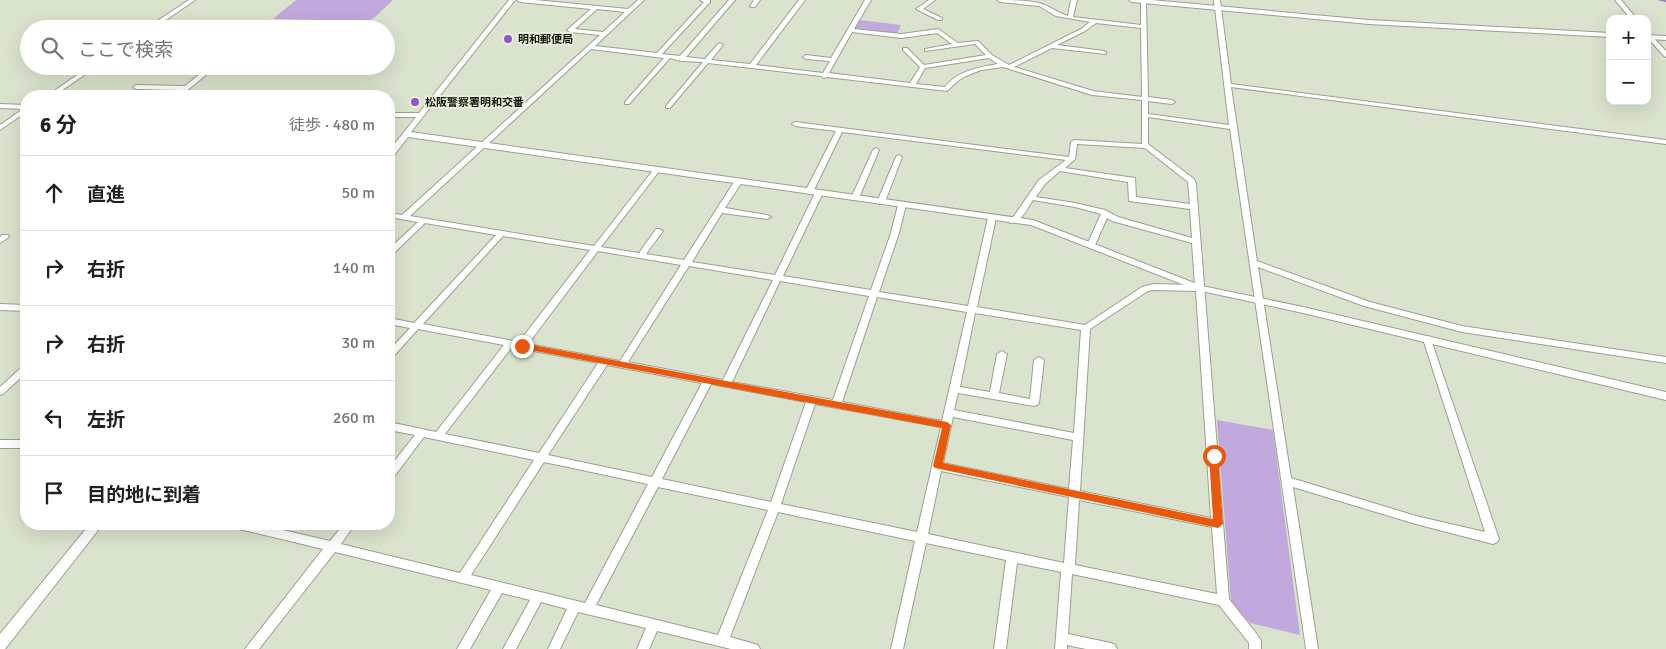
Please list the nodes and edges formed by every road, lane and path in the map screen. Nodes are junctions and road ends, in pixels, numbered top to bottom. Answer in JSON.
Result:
{"nodes":[{"id":1,"x":192,"y":0,"type":"edge"},
{"id":2,"x":512,"y":0,"type":"edge"},
{"id":3,"x":520,"y":0,"type":"edge"},
{"id":4,"x":640,"y":0,"type":"edge"},
{"id":5,"x":704,"y":0,"type":"edge"},
{"id":6,"x":708,"y":0,"type":"edge"},
{"id":7,"x":732,"y":0,"type":"edge"},
{"id":8,"x":757,"y":0,"type":"edge"},
{"id":9,"x":802,"y":0,"type":"edge"},
{"id":10,"x":868,"y":0,"type":"edge"},
{"id":11,"x":932,"y":0,"type":"edge"},
{"id":12,"x":1000,"y":0,"type":"edge"},
{"id":13,"x":1074,"y":0,"type":"edge"},
{"id":14,"x":1132,"y":0,"type":"edge"},
{"id":15,"x":1217,"y":0,"type":"edge"},
{"id":16,"x":1618,"y":0,"type":"edge"},
{"id":17,"x":1144,"y":1,"type":"edge"},
{"id":18,"x":556,"y":2,"type":"edge"},
{"id":19,"x":753,"y":6,"type":"dead end"},
{"id":20,"x":595,"y":8,"type":"junction"},
{"id":21,"x":1217,"y":8,"type":"junction"},
{"id":22,"x":628,"y":11,"type":"junction"},
{"id":23,"x":1631,"y":15,"type":"edge"},
{"id":24,"x":1070,"y":18,"type":"junction"},
{"id":25,"x":940,"y":19,"type":"dead end"},
{"id":26,"x":163,"y":20,"type":"edge"},
{"id":27,"x":1095,"y":21,"type":"junction"},
{"id":28,"x":1144,"y":26,"type":"junction"},
{"id":29,"x":852,"y":30,"type":"junction"},
{"id":30,"x":604,"y":34,"type":"junction"},
{"id":31,"x":1606,"y":35,"type":"edge"},
{"id":32,"x":1651,"y":36,"type":"edge"},
{"id":33,"x":1666,"y":38,"type":"edge"},
{"id":34,"x":1651,"y":39,"type":"edge"},
{"id":35,"x":720,"y":45,"type":"dead end"},
{"id":36,"x":957,"y":45,"type":"junction"},
{"id":37,"x":1051,"y":46,"type":"junction"},
{"id":38,"x":589,"y":47,"type":"junction"},
{"id":39,"x":905,"y":49,"type":"dead end"},
{"id":40,"x":927,"y":50,"type":"dead end"},
{"id":41,"x":1104,"y":53,"type":"dead end"},
{"id":42,"x":658,"y":55,"type":"junction"},
{"id":43,"x":1666,"y":55,"type":"edge"},
{"id":44,"x":990,"y":56,"type":"junction"},
{"id":45,"x":806,"y":57,"type":"dead end"},
{"id":46,"x":667,"y":58,"type":"junction"},
{"id":47,"x":681,"y":58,"type":"junction"},
{"id":48,"x":833,"y":60,"type":"junction"},
{"id":49,"x":706,"y":62,"type":"junction"},
{"id":50,"x":1003,"y":65,"type":"junction"},
{"id":51,"x":1011,"y":66,"type":"junction"},
{"id":52,"x":751,"y":67,"type":"junction"},
{"id":53,"x":923,"y":67,"type":"junction"},
{"id":54,"x":81,"y":75,"type":"edge"},
{"id":55,"x":203,"y":75,"type":"edge"},
{"id":56,"x":824,"y":76,"type":"junction"},
{"id":57,"x":912,"y":85,"type":"junction"},
{"id":58,"x":1228,"y":86,"type":"junction"},
{"id":59,"x":136,"y":87,"type":"dead end"},
{"id":60,"x":187,"y":88,"type":"junction"},
{"id":61,"x":59,"y":90,"type":"edge"},
{"id":62,"x":184,"y":90,"type":"edge"},
{"id":63,"x":1144,"y":100,"type":"junction"},
{"id":64,"x":1172,"y":102,"type":"dead end"},
{"id":65,"x":626,"y":103,"type":"dead end"},
{"id":66,"x":0,"y":106,"type":"edge"},
{"id":67,"x":668,"y":107,"type":"dead end"},
{"id":68,"x":20,"y":108,"type":"edge"},
{"id":69,"x":20,"y":113,"type":"edge"},
{"id":70,"x":395,"y":115,"type":"edge"},
{"id":71,"x":1144,"y":115,"type":"junction"},
{"id":72,"x":420,"y":116,"type":"junction"},
{"id":73,"x":796,"y":124,"type":"dead end"},
{"id":74,"x":1234,"y":127,"type":"junction"},
{"id":75,"x":0,"y":128,"type":"edge"},
{"id":76,"x":840,"y":129,"type":"junction"},
{"id":77,"x":406,"y":134,"type":"junction"},
{"id":78,"x":1666,"y":142,"type":"edge"},
{"id":79,"x":482,"y":146,"type":"junction"},
{"id":80,"x":1146,"y":146,"type":"junction"},
{"id":81,"x":395,"y":148,"type":"edge"},
{"id":82,"x":876,"y":150,"type":"dead end"},
{"id":83,"x":899,"y":157,"type":"dead end"},
{"id":84,"x":1072,"y":159,"type":"junction"},
{"id":85,"x":1058,"y":169,"type":"junction"},
{"id":86,"x":656,"y":170,"type":"junction"},
{"id":87,"x":738,"y":182,"type":"junction"},
{"id":88,"x":809,"y":192,"type":"junction"},
{"id":89,"x":819,"y":193,"type":"junction"},
{"id":90,"x":855,"y":198,"type":"junction"},
{"id":91,"x":1031,"y":198,"type":"junction"},
{"id":92,"x":881,"y":202,"type":"junction"},
{"id":93,"x":902,"y":205,"type":"junction"},
{"id":94,"x":1194,"y":207,"type":"junction"},
{"id":95,"x":720,"y":210,"type":"junction"},
{"id":96,"x":1105,"y":214,"type":"junction"},
{"id":97,"x":395,"y":216,"type":"edge"},
{"id":98,"x":767,"y":217,"type":"dead end"},
{"id":99,"x":403,"y":218,"type":"junction"},
{"id":100,"x":992,"y":218,"type":"junction"},
{"id":101,"x":1013,"y":220,"type":"junction"},
{"id":102,"x":422,"y":221,"type":"junction"},
{"id":103,"x":659,"y":231,"type":"dead end"},
{"id":104,"x":501,"y":234,"type":"junction"},
{"id":105,"x":1196,"y":242,"type":"junction"},
{"id":106,"x":1091,"y":245,"type":"junction"},
{"id":107,"x":395,"y":247,"type":"edge"},
{"id":108,"x":595,"y":249,"type":"junction"},
{"id":109,"x":641,"y":256,"type":"junction"},
{"id":110,"x":1254,"y":263,"type":"junction"},
{"id":111,"x":685,"y":264,"type":"junction"},
{"id":112,"x":777,"y":279,"type":"junction"},
{"id":113,"x":1200,"y":288,"type":"junction"},
{"id":114,"x":874,"y":294,"type":"junction"},
{"id":115,"x":1260,"y":300,"type":"junction"},
{"id":116,"x":0,"y":307,"type":"edge"},
{"id":117,"x":20,"y":308,"type":"edge"},
{"id":118,"x":973,"y":310,"type":"junction"},
{"id":119,"x":395,"y":322,"type":"edge"},
{"id":120,"x":417,"y":326,"type":"junction"},
{"id":121,"x":1086,"y":328,"type":"junction"},
{"id":122,"x":1427,"y":339,"type":"junction"},
{"id":123,"x":510,"y":344,"type":"junction"},
{"id":124,"x":522,"y":346,"type":"junction"},
{"id":125,"x":395,"y":350,"type":"edge"},
{"id":126,"x":1002,"y":354,"type":"dead end"},
{"id":127,"x":1039,"y":360,"type":"dead end"},
{"id":128,"x":1666,"y":360,"type":"edge"},
{"id":129,"x":604,"y":362,"type":"junction"},
{"id":130,"x":622,"y":365,"type":"junction"},
{"id":131,"x":20,"y":374,"type":"edge"},
{"id":132,"x":708,"y":381,"type":"junction"},
{"id":133,"x":726,"y":384,"type":"junction"},
{"id":134,"x":954,"y":389,"type":"junction"},
{"id":135,"x":0,"y":392,"type":"edge"},
{"id":136,"x":994,"y":396,"type":"junction"},
{"id":137,"x":1666,"y":396,"type":"edge"},
{"id":138,"x":812,"y":400,"type":"junction"},
{"id":139,"x":836,"y":404,"type":"junction"},
{"id":140,"x":949,"y":413,"type":"junction"},
{"id":141,"x":947,"y":425,"type":"junction"},
{"id":142,"x":395,"y":427,"type":"edge"},
{"id":143,"x":422,"y":433,"type":"junction"},
{"id":144,"x":438,"y":436,"type":"junction"},
{"id":145,"x":1077,"y":437,"type":"junction"},
{"id":146,"x":0,"y":444,"type":"edge"},
{"id":147,"x":20,"y":444,"type":"edge"},
{"id":148,"x":542,"y":457,"type":"junction"},
{"id":149,"x":938,"y":466,"type":"junction"},
{"id":150,"x":395,"y":467,"type":"edge"},
{"id":151,"x":655,"y":481,"type":"junction"},
{"id":152,"x":1286,"y":481,"type":"junction"},
{"id":153,"x":1074,"y":495,"type":"junction"},
{"id":154,"x":775,"y":506,"type":"junction"},
{"id":155,"x":1218,"y":524,"type":"junction"},
{"id":156,"x":92,"y":530,"type":"edge"},
{"id":157,"x":264,"y":530,"type":"edge"},
{"id":158,"x":345,"y":530,"type":"edge"},
{"id":159,"x":922,"y":538,"type":"junction"},
{"id":160,"x":332,"y":546,"type":"junction"},
{"id":161,"x":1012,"y":558,"type":"junction"},
{"id":162,"x":1068,"y":569,"type":"junction"},
{"id":163,"x":462,"y":579,"type":"junction"},
{"id":164,"x":499,"y":588,"type":"junction"},
{"id":165,"x":536,"y":598,"type":"junction"},
{"id":166,"x":1222,"y":600,"type":"junction"},
{"id":167,"x":575,"y":606,"type":"junction"},
{"id":168,"x":588,"y":608,"type":"junction"},
{"id":169,"x":654,"y":625,"type":"junction"},
{"id":170,"x":722,"y":641,"type":"junction"},
{"id":171,"x":1062,"y":644,"type":"edge"},
{"id":172,"x":0,"y":645,"type":"edge"},
{"id":173,"x":252,"y":649,"type":"edge"},
{"id":174,"x":463,"y":649,"type":"edge"},
{"id":175,"x":508,"y":649,"type":"edge"},
{"id":176,"x":554,"y":649,"type":"edge"},
{"id":177,"x":644,"y":649,"type":"edge"},
{"id":178,"x":754,"y":649,"type":"edge"},
{"id":179,"x":897,"y":649,"type":"edge"},
{"id":180,"x":1000,"y":649,"type":"edge"},
{"id":181,"x":1111,"y":649,"type":"edge"},
{"id":182,"x":1255,"y":649,"type":"edge"},
{"id":183,"x":1312,"y":649,"type":"edge"}],
"edges":[{"from":1,"to":26,"type":"street"},
{"from":2,"to":72,"type":"street"},
{"from":3,"to":18,"type":"street"},
{"from":4,"to":22,"type":"street"},
{"from":5,"to":6,"type":"street"},
{"from":6,"to":42,"type":"street"},
{"from":7,"to":47,"type":"street"},
{"from":8,"to":19,"type":"street"},
{"from":9,"to":52,"type":"street"},
{"from":10,"to":29,"type":"street"},
{"from":11,"to":25,"type":"street"},
{"from":12,"to":24,"type":"street"},
{"from":13,"to":24,"type":"street"},
{"from":14,"to":17,"type":"street"},
{"from":15,"to":21,"type":"street"},
{"from":16,"to":23,"type":"street"},
{"from":17,"to":21,"type":"street"},
{"from":17,"to":28,"type":"street"},
{"from":18,"to":20,"type":"street"},
{"from":20,"to":22,"type":"street"},
{"from":20,"to":30,"type":"street"},
{"from":21,"to":31,"type":"street"},
{"from":21,"to":58,"type":"street"},
{"from":22,"to":30,"type":"street"},
{"from":24,"to":27,"type":"street"},
{"from":27,"to":28,"type":"street"},
{"from":27,"to":37,"type":"street"},
{"from":28,"to":63,"type":"street"},
{"from":29,"to":36,"type":"street"},
{"from":29,"to":48,"type":"street"},
{"from":30,"to":38,"type":"street"},
{"from":32,"to":33,"type":"street"},
{"from":34,"to":43,"type":"street"},
{"from":35,"to":49,"type":"street"},
{"from":36,"to":40,"type":"street"},
{"from":36,"to":44,"type":"street"},
{"from":37,"to":41,"type":"street"},
{"from":37,"to":51,"type":"street"},
{"from":38,"to":42,"type":"street"},
{"from":38,"to":79,"type":"street"},
{"from":39,"to":53,"type":"street"},
{"from":42,"to":46,"type":"street"},
{"from":44,"to":50,"type":"street"},
{"from":44,"to":53,"type":"street"},
{"from":45,"to":48,"type":"street"},
{"from":46,"to":47,"type":"street"},
{"from":46,"to":65,"type":"street"},
{"from":47,"to":49,"type":"street"},
{"from":48,"to":56,"type":"street"},
{"from":49,"to":52,"type":"street"},
{"from":49,"to":67,"type":"street"},
{"from":50,"to":51,"type":"street"},
{"from":50,"to":57,"type":"street"},
{"from":51,"to":63,"type":"street"},
{"from":52,"to":56,"type":"street"},
{"from":53,"to":57,"type":"street"},
{"from":54,"to":61,"type":"street"},
{"from":55,"to":60,"type":"street"},
{"from":56,"to":57,"type":"street"},
{"from":58,"to":74,"type":"street"},
{"from":58,"to":78,"type":"street"},
{"from":59,"to":60,"type":"street"},
{"from":60,"to":62,"type":"street"},
{"from":63,"to":64,"type":"street"},
{"from":63,"to":71,"type":"street"},
{"from":66,"to":68,"type":"street"},
{"from":69,"to":75,"type":"street"},
{"from":70,"to":72,"type":"street"},
{"from":71,"to":74,"type":"street"},
{"from":71,"to":80,"type":"street"},
{"from":72,"to":77,"type":"street"},
{"from":73,"to":76,"type":"street"},
{"from":74,"to":110,"type":"street"},
{"from":76,"to":84,"type":"street"},
{"from":76,"to":88,"type":"street"},
{"from":77,"to":79,"type":"street"},
{"from":77,"to":81,"type":"street"},
{"from":79,"to":86,"type":"street"},
{"from":79,"to":99,"type":"street"},
{"from":80,"to":84,"type":"street"},
{"from":80,"to":94,"type":"street"},
{"from":82,"to":90,"type":"street"},
{"from":83,"to":92,"type":"street"},
{"from":84,"to":85,"type":"street"},
{"from":85,"to":91,"type":"street"},
{"from":85,"to":94,"type":"street"},
{"from":86,"to":87,"type":"street"},
{"from":86,"to":108,"type":"street"},
{"from":87,"to":88,"type":"street"},
{"from":87,"to":95,"type":"street"},
{"from":88,"to":89,"type":"street"},
{"from":89,"to":90,"type":"street"},
{"from":89,"to":112,"type":"street"},
{"from":90,"to":92,"type":"street"},
{"from":91,"to":96,"type":"street"},
{"from":91,"to":101,"type":"street"},
{"from":92,"to":93,"type":"street"},
{"from":93,"to":100,"type":"street"},
{"from":93,"to":114,"type":"street"},
{"from":94,"to":105,"type":"street"},
{"from":95,"to":98,"type":"street"},
{"from":95,"to":111,"type":"street"},
{"from":96,"to":105,"type":"street"},
{"from":96,"to":106,"type":"street"},
{"from":97,"to":99,"type":"street"},
{"from":99,"to":102,"type":"street"},
{"from":100,"to":101,"type":"street"},
{"from":100,"to":118,"type":"street"},
{"from":101,"to":106,"type":"street"},
{"from":102,"to":104,"type":"street"},
{"from":102,"to":107,"type":"street"},
{"from":103,"to":109,"type":"street"},
{"from":104,"to":108,"type":"street"},
{"from":104,"to":120,"type":"street"},
{"from":105,"to":113,"type":"street"},
{"from":106,"to":113,"type":"street"},
{"from":108,"to":109,"type":"street"},
{"from":108,"to":124,"type":"street"},
{"from":109,"to":111,"type":"street"},
{"from":110,"to":115,"type":"street"},
{"from":110,"to":128,"type":"street"},
{"from":111,"to":112,"type":"street"},
{"from":111,"to":130,"type":"street"},
{"from":112,"to":114,"type":"street"},
{"from":112,"to":133,"type":"street"},
{"from":113,"to":115,"type":"street"},
{"from":113,"to":121,"type":"street"},
{"from":113,"to":155,"type":"street"},
{"from":114,"to":118,"type":"street"},
{"from":114,"to":139,"type":"street"},
{"from":115,"to":122,"type":"street"},
{"from":115,"to":152,"type":"street"},
{"from":116,"to":117,"type":"street"},
{"from":118,"to":121,"type":"street"},
{"from":118,"to":134,"type":"street"},
{"from":119,"to":120,"type":"street"},
{"from":120,"to":123,"type":"street"},
{"from":120,"to":125,"type":"street"},
{"from":121,"to":145,"type":"street"},
{"from":122,"to":137,"type":"street"},
{"from":122,"to":152,"type":"street"},
{"from":123,"to":124,"type":"street"},
{"from":123,"to":144,"type":"street"},
{"from":124,"to":129,"type":"street"},
{"from":126,"to":136,"type":"street"},
{"from":127,"to":136,"type":"street"},
{"from":129,"to":130,"type":"street"},
{"from":129,"to":148,"type":"street"},
{"from":130,"to":132,"type":"street"},
{"from":131,"to":135,"type":"street"},
{"from":132,"to":133,"type":"street"},
{"from":132,"to":151,"type":"street"},
{"from":133,"to":138,"type":"street"},
{"from":134,"to":136,"type":"street"},
{"from":134,"to":140,"type":"street"},
{"from":138,"to":139,"type":"street"},
{"from":138,"to":154,"type":"street"},
{"from":139,"to":141,"type":"street"},
{"from":140,"to":141,"type":"street"},
{"from":140,"to":145,"type":"street"},
{"from":141,"to":149,"type":"street"},
{"from":142,"to":143,"type":"street"},
{"from":143,"to":144,"type":"street"},
{"from":143,"to":150,"type":"street"},
{"from":144,"to":148,"type":"street"},
{"from":145,"to":153,"type":"street"},
{"from":146,"to":147,"type":"street"},
{"from":148,"to":151,"type":"street"},
{"from":148,"to":163,"type":"street"},
{"from":149,"to":153,"type":"street"},
{"from":149,"to":159,"type":"street"},
{"from":151,"to":154,"type":"street"},
{"from":151,"to":168,"type":"street"},
{"from":152,"to":183,"type":"street"},
{"from":153,"to":155,"type":"street"},
{"from":153,"to":162,"type":"street"},
{"from":154,"to":159,"type":"street"},
{"from":154,"to":170,"type":"street"},
{"from":155,"to":166,"type":"street"},
{"from":156,"to":172,"type":"street"},
{"from":157,"to":160,"type":"street"},
{"from":158,"to":160,"type":"street"},
{"from":159,"to":161,"type":"street"},
{"from":159,"to":179,"type":"street"},
{"from":160,"to":163,"type":"street"},
{"from":160,"to":173,"type":"street"},
{"from":161,"to":162,"type":"street"},
{"from":161,"to":180,"type":"street"},
{"from":162,"to":166,"type":"street"},
{"from":162,"to":171,"type":"street"},
{"from":163,"to":164,"type":"street"},
{"from":164,"to":165,"type":"street"},
{"from":164,"to":174,"type":"street"},
{"from":165,"to":167,"type":"street"},
{"from":165,"to":175,"type":"street"},
{"from":166,"to":182,"type":"street"},
{"from":167,"to":168,"type":"street"},
{"from":167,"to":176,"type":"street"},
{"from":168,"to":169,"type":"street"},
{"from":169,"to":170,"type":"street"},
{"from":169,"to":177,"type":"street"},
{"from":170,"to":178,"type":"street"},
{"from":171,"to":181,"type":"street"}]}
